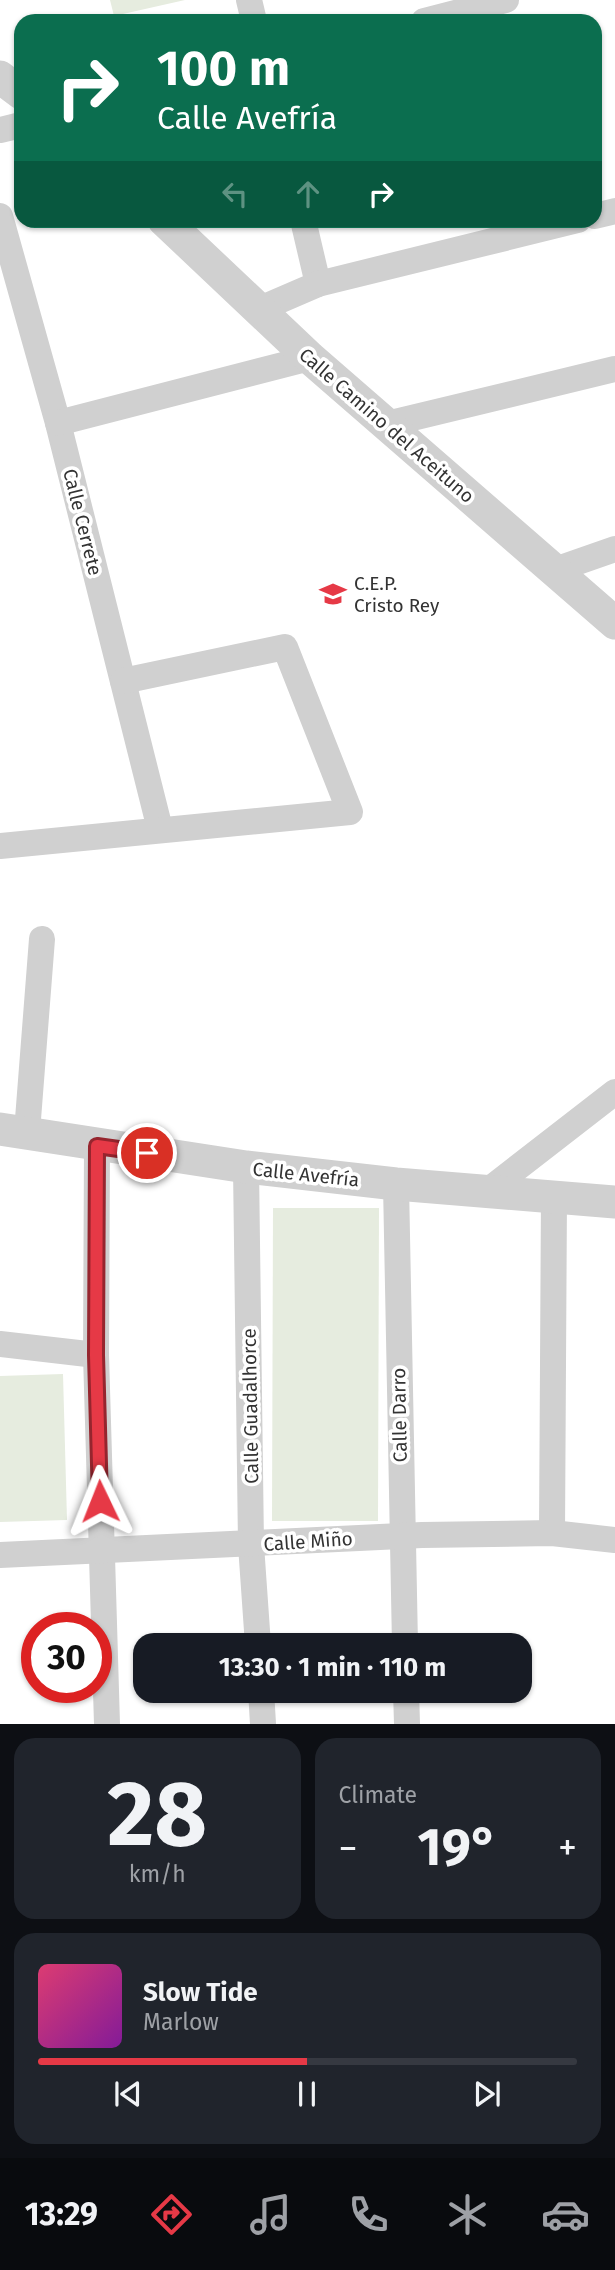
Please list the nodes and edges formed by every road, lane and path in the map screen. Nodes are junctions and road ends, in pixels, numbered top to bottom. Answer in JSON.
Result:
{"nodes":[{"id":1,"x":506,"y":0,"type":"edge"},
{"id":2,"x":451,"y":14,"type":"edge"},
{"id":3,"x":0,"y":77,"type":"edge"},
{"id":4,"x":14,"y":88,"type":"edge"},
{"id":5,"x":0,"y":216,"type":"edge"},
{"id":6,"x":173,"y":228,"type":"edge"},
{"id":7,"x":305,"y":228,"type":"edge"},
{"id":8,"x":546,"y":228,"type":"edge"},
{"id":9,"x":318,"y":284,"type":"junction"},
{"id":10,"x":260,"y":309,"type":"junction"},
{"id":11,"x":310,"y":358,"type":"junction"},
{"id":12,"x":615,"y":369,"type":"edge"},
{"id":13,"x":58,"y":423,"type":"junction"},
{"id":14,"x":387,"y":424,"type":"junction"},
{"id":15,"x":615,"y":549,"type":"edge"},
{"id":16,"x":552,"y":570,"type":"junction"},
{"id":17,"x":615,"y":623,"type":"edge"},
{"id":18,"x":123,"y":681,"type":"junction"},
{"id":19,"x":160,"y":829,"type":"junction"},
{"id":20,"x":0,"y":846,"type":"edge"},
{"id":21,"x":42,"y":939,"type":"dead end"},
{"id":22,"x":615,"y":1092,"type":"edge"},
{"id":23,"x":14,"y":1130,"type":"edge"},
{"id":24,"x":97,"y":1146,"type":"junction"},
{"id":25,"x":246,"y":1167,"type":"junction"},
{"id":26,"x":396,"y":1184,"type":"junction"},
{"id":27,"x":490,"y":1189,"type":"junction"},
{"id":28,"x":554,"y":1195,"type":"junction"},
{"id":29,"x":615,"y":1202,"type":"edge"},
{"id":30,"x":0,"y":1344,"type":"edge"},
{"id":31,"x":96,"y":1355,"type":"junction"},
{"id":32,"x":552,"y":1533,"type":"junction"},
{"id":33,"x":401,"y":1535,"type":"junction"},
{"id":34,"x":615,"y":1540,"type":"edge"},
{"id":35,"x":251,"y":1545,"type":"junction"},
{"id":36,"x":100,"y":1550,"type":"junction"},
{"id":37,"x":0,"y":1555,"type":"edge"},
{"id":38,"x":257,"y":1633,"type":"edge"},
{"id":39,"x":405,"y":1633,"type":"edge"},
{"id":40,"x":262,"y":1703,"type":"edge"},
{"id":41,"x":406,"y":1703,"type":"edge"},
{"id":42,"x":107,"y":1724,"type":"edge"},
{"id":43,"x":263,"y":1724,"type":"edge"},
{"id":44,"x":407,"y":1724,"type":"edge"}],
"edges":[{"from":1,"to":2,"type":"street"},
{"from":3,"to":4,"type":"street"},
{"from":5,"to":13,"type":"street","name":"Calle Cerrete"},
{"from":6,"to":10,"type":"street","name":"Calle Camino del Aceituno"},
{"from":7,"to":9,"type":"street"},
{"from":8,"to":9,"type":"street"},
{"from":9,"to":10,"type":"street"},
{"from":10,"to":11,"type":"street","name":"Calle Camino del Aceituno"},
{"from":11,"to":13,"type":"street"},
{"from":11,"to":14,"type":"street","name":"Calle Camino del Aceituno"},
{"from":12,"to":14,"type":"street"},
{"from":13,"to":18,"type":"street","name":"Calle Cerrete"},
{"from":14,"to":16,"type":"street","name":"Calle Camino del Aceituno"},
{"from":15,"to":16,"type":"street"},
{"from":16,"to":17,"type":"street","name":"Calle Camino del Aceituno"},
{"from":18,"to":19,"type":"street","name":"Calle Cerrete"},
{"from":18,"to":19,"type":"street"},
{"from":19,"to":20,"type":"street"},
{"from":21,"to":23,"type":"street"},
{"from":22,"to":27,"type":"street"},
{"from":23,"to":24,"type":"street","name":"Calle Avefría"},
{"from":24,"to":25,"type":"street","name":"Calle Avefría"},
{"from":24,"to":31,"type":"street"},
{"from":25,"to":26,"type":"street","name":"Calle Avefría"},
{"from":25,"to":35,"type":"street","name":"Calle Guadalhorce"},
{"from":26,"to":27,"type":"street","name":"Calle Avefría"},
{"from":26,"to":33,"type":"street","name":"Calle Darro"},
{"from":27,"to":28,"type":"street","name":"Calle Avefría"},
{"from":28,"to":29,"type":"street","name":"Calle Avefría"},
{"from":28,"to":32,"type":"street"},
{"from":30,"to":31,"type":"street"},
{"from":31,"to":36,"type":"street"},
{"from":32,"to":33,"type":"street","name":"Calle Miño"},
{"from":32,"to":34,"type":"street","name":"Calle Miño"},
{"from":33,"to":35,"type":"street","name":"Calle Miño"},
{"from":33,"to":39,"type":"street","name":"Calle Darro"},
{"from":35,"to":36,"type":"street","name":"Calle Miño"},
{"from":35,"to":38,"type":"street","name":"Calle Guadalhorce"},
{"from":36,"to":37,"type":"street","name":"Calle Miño"},
{"from":36,"to":42,"type":"street"},
{"from":40,"to":43,"type":"street"},
{"from":41,"to":44,"type":"street"}]}
